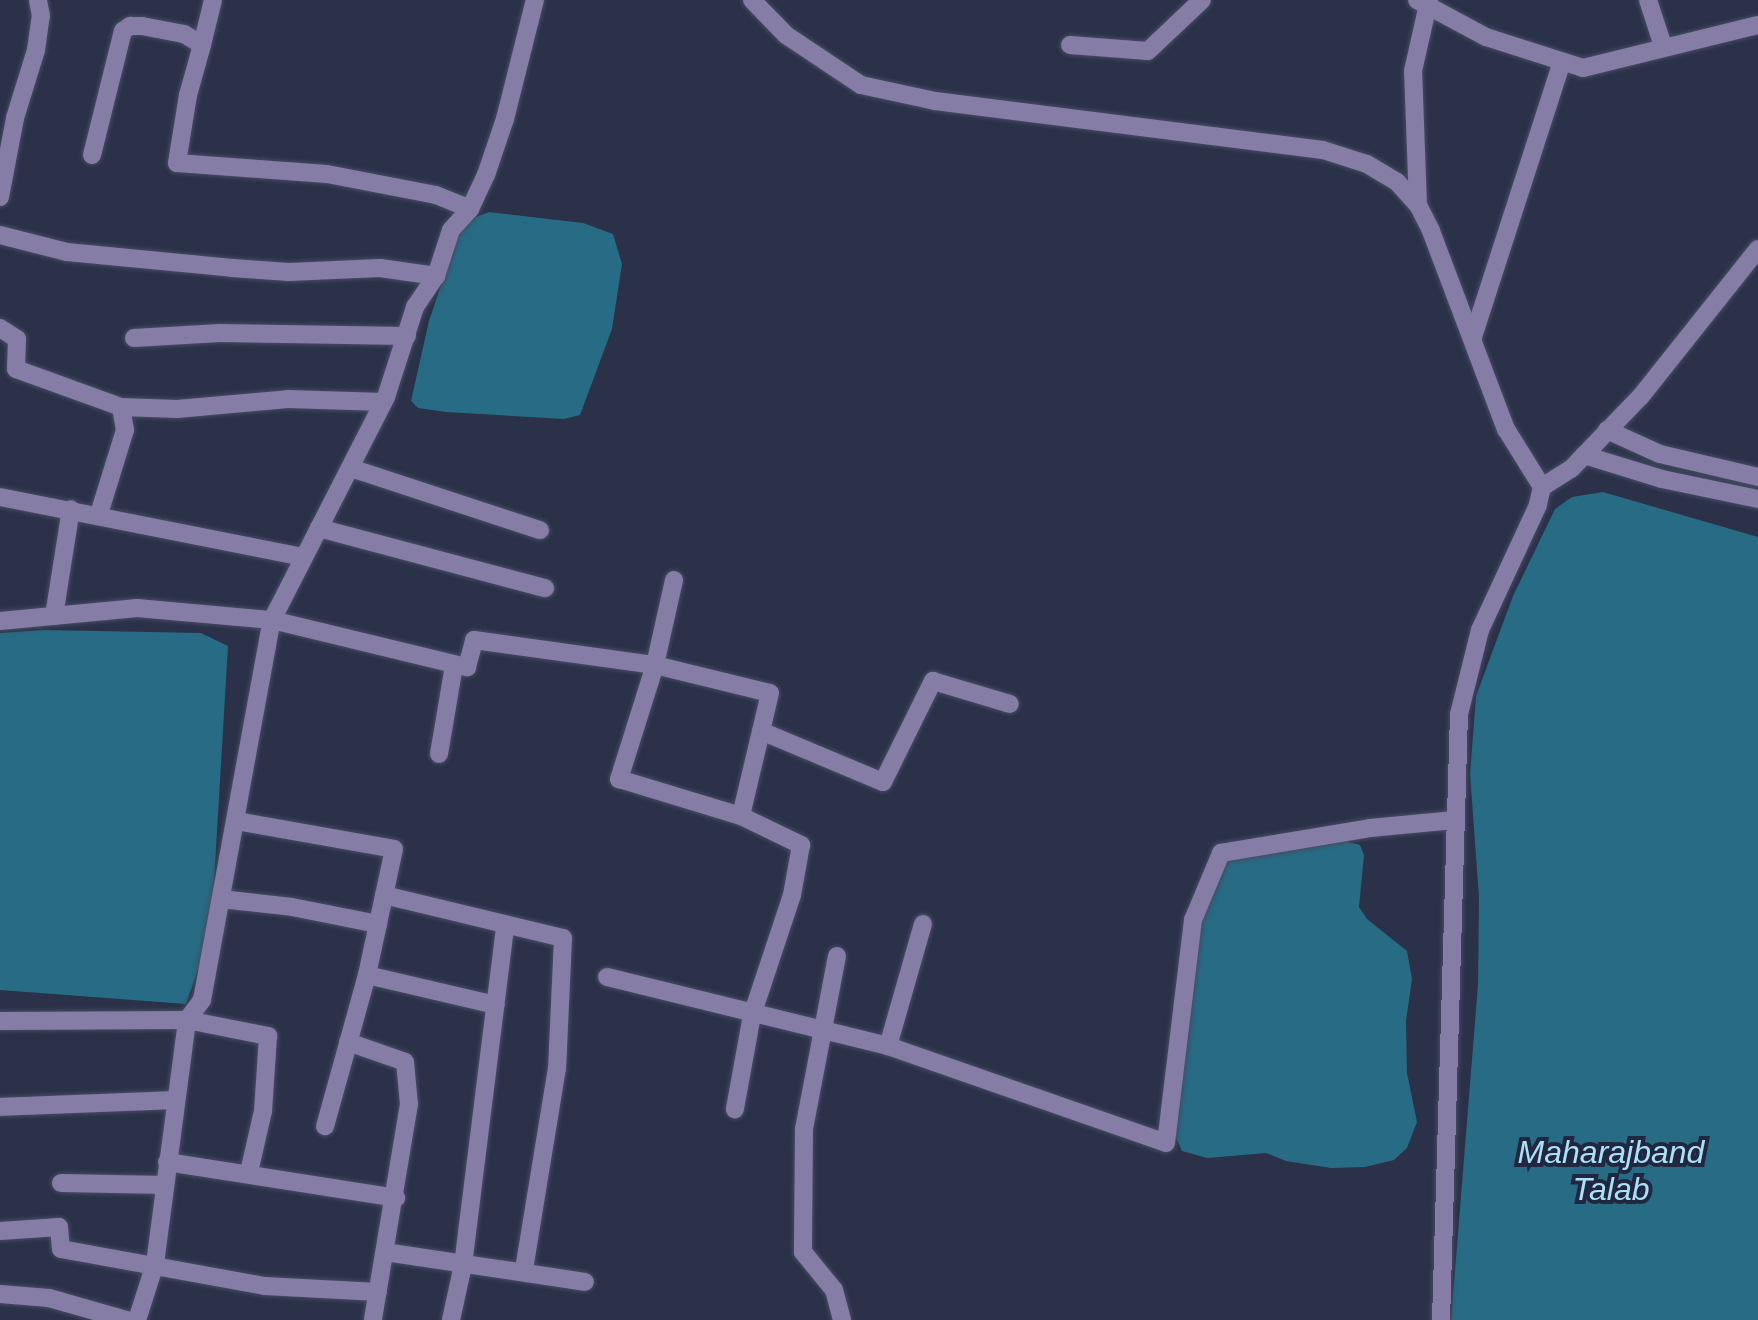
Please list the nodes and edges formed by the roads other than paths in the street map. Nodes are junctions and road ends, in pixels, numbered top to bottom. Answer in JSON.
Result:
{"nodes":[{"id":1,"x":38,"y":0,"type":"edge"},
{"id":2,"x":213,"y":0,"type":"edge"},
{"id":3,"x":535,"y":0,"type":"edge"},
{"id":4,"x":752,"y":0,"type":"edge"},
{"id":5,"x":1202,"y":0,"type":"edge"},
{"id":6,"x":1648,"y":0,"type":"edge"},
{"id":7,"x":1425,"y":3,"type":"edge"},
{"id":8,"x":1758,"y":24,"type":"edge"},
{"id":9,"x":202,"y":44,"type":"junction"},
{"id":10,"x":1070,"y":45,"type":"dead end"},
{"id":11,"x":1663,"y":46,"type":"junction"},
{"id":12,"x":1562,"y":62,"type":"junction"},
{"id":13,"x":6,"y":126,"type":"edge"},
{"id":14,"x":92,"y":155,"type":"dead end"},
{"id":15,"x":0,"y":197,"type":"edge"},
{"id":16,"x":1418,"y":206,"type":"junction"},
{"id":17,"x":470,"y":209,"type":"junction"},
{"id":18,"x":0,"y":235,"type":"edge"},
{"id":19,"x":1758,"y":249,"type":"edge"},
{"id":20,"x":436,"y":276,"type":"junction"},
{"id":21,"x":0,"y":328,"type":"edge"},
{"id":22,"x":408,"y":336,"type":"junction"},
{"id":23,"x":134,"y":338,"type":"dead end"},
{"id":24,"x":1473,"y":338,"type":"junction"},
{"id":25,"x":384,"y":402,"type":"junction"},
{"id":26,"x":121,"y":407,"type":"junction"},
{"id":27,"x":1607,"y":430,"type":"junction"},
{"id":28,"x":1584,"y":455,"type":"junction"},
{"id":29,"x":350,"y":468,"type":"junction"},
{"id":30,"x":1758,"y":477,"type":"edge"},
{"id":31,"x":1542,"y":487,"type":"junction"},
{"id":32,"x":0,"y":497,"type":"edge"},
{"id":33,"x":1758,"y":499,"type":"edge"},
{"id":34,"x":72,"y":509,"type":"junction"},
{"id":35,"x":100,"y":514,"type":"junction"},
{"id":36,"x":319,"y":528,"type":"junction"},
{"id":37,"x":540,"y":530,"type":"dead end"},
{"id":38,"x":303,"y":557,"type":"junction"},
{"id":39,"x":674,"y":580,"type":"dead end"},
{"id":40,"x":545,"y":588,"type":"dead end"},
{"id":41,"x":54,"y":616,"type":"junction"},
{"id":42,"x":0,"y":620,"type":"edge"},
{"id":43,"x":272,"y":620,"type":"junction"},
{"id":44,"x":655,"y":664,"type":"junction"},
{"id":45,"x":454,"y":665,"type":"junction"},
{"id":46,"x":1010,"y":704,"type":"dead end"},
{"id":47,"x":761,"y":731,"type":"junction"},
{"id":48,"x":438,"y":754,"type":"dead end"},
{"id":49,"x":741,"y":816,"type":"junction"},
{"id":50,"x":236,"y":820,"type":"junction"},
{"id":51,"x":1455,"y":820,"type":"junction"},
{"id":52,"x":384,"y":896,"type":"junction"},
{"id":53,"x":221,"y":900,"type":"junction"},
{"id":54,"x":378,"y":924,"type":"junction"},
{"id":55,"x":923,"y":924,"type":"dead end"},
{"id":56,"x":505,"y":927,"type":"junction"},
{"id":57,"x":838,"y":956,"type":"dead end"},
{"id":58,"x":367,"y":975,"type":"junction"},
{"id":59,"x":607,"y":978,"type":"dead end"},
{"id":60,"x":496,"y":1005,"type":"junction"},
{"id":61,"x":752,"y":1015,"type":"junction"},
{"id":62,"x":187,"y":1020,"type":"junction"},
{"id":63,"x":0,"y":1021,"type":"edge"},
{"id":64,"x":822,"y":1032,"type":"junction"},
{"id":65,"x":348,"y":1042,"type":"junction"},
{"id":66,"x":888,"y":1046,"type":"junction"},
{"id":67,"x":174,"y":1100,"type":"junction"},
{"id":68,"x":0,"y":1108,"type":"edge"},
{"id":69,"x":735,"y":1109,"type":"dead end"},
{"id":70,"x":325,"y":1126,"type":"dead end"},
{"id":71,"x":167,"y":1162,"type":"junction"},
{"id":72,"x":249,"y":1172,"type":"junction"},
{"id":73,"x":61,"y":1183,"type":"dead end"},
{"id":74,"x":165,"y":1185,"type":"junction"},
{"id":75,"x":396,"y":1198,"type":"junction"},
{"id":76,"x":0,"y":1231,"type":"edge"},
{"id":77,"x":386,"y":1252,"type":"junction"},
{"id":78,"x":155,"y":1264,"type":"junction"},
{"id":79,"x":462,"y":1264,"type":"junction"},
{"id":80,"x":524,"y":1270,"type":"junction"},
{"id":81,"x":585,"y":1282,"type":"dead end"},
{"id":82,"x":378,"y":1292,"type":"junction"},
{"id":83,"x":0,"y":1294,"type":"edge"},
{"id":84,"x":127,"y":1320,"type":"edge"},
{"id":85,"x":137,"y":1320,"type":"edge"},
{"id":86,"x":373,"y":1320,"type":"edge"},
{"id":87,"x":451,"y":1320,"type":"edge"},
{"id":88,"x":842,"y":1320,"type":"edge"},
{"id":89,"x":1440,"y":1320,"type":"edge"}],
"edges":[{"from":1,"to":13,"type":"street"},
{"from":2,"to":9,"type":"street"},
{"from":3,"to":17,"type":"street"},
{"from":4,"to":16,"type":"street"},
{"from":5,"to":10,"type":"street"},
{"from":6,"to":11,"type":"street"},
{"from":7,"to":12,"type":"street"},
{"from":7,"to":16,"type":"street"},
{"from":8,"to":11,"type":"street"},
{"from":9,"to":14,"type":"street"},
{"from":9,"to":17,"type":"street"},
{"from":11,"to":12,"type":"street"},
{"from":12,"to":24,"type":"street"},
{"from":13,"to":15,"type":"street"},
{"from":16,"to":24,"type":"street"},
{"from":17,"to":20,"type":"street"},
{"from":18,"to":20,"type":"street"},
{"from":19,"to":27,"type":"street"},
{"from":20,"to":22,"type":"street"},
{"from":21,"to":26,"type":"street"},
{"from":22,"to":23,"type":"street"},
{"from":22,"to":25,"type":"street"},
{"from":24,"to":31,"type":"street"},
{"from":25,"to":26,"type":"street"},
{"from":25,"to":29,"type":"street"},
{"from":26,"to":35,"type":"street"},
{"from":27,"to":28,"type":"street"},
{"from":27,"to":30,"type":"street"},
{"from":28,"to":31,"type":"street"},
{"from":28,"to":33,"type":"street"},
{"from":29,"to":36,"type":"street"},
{"from":29,"to":37,"type":"street"},
{"from":31,"to":51,"type":"street"},
{"from":32,"to":34,"type":"street"},
{"from":34,"to":35,"type":"street"},
{"from":34,"to":41,"type":"street"},
{"from":35,"to":38,"type":"street"},
{"from":36,"to":38,"type":"street"},
{"from":36,"to":40,"type":"street"},
{"from":38,"to":43,"type":"street"},
{"from":39,"to":44,"type":"street"},
{"from":41,"to":42,"type":"street"},
{"from":41,"to":43,"type":"street"},
{"from":43,"to":45,"type":"street"},
{"from":43,"to":50,"type":"street"},
{"from":44,"to":45,"type":"street"},
{"from":44,"to":47,"type":"street"},
{"from":44,"to":49,"type":"street"},
{"from":45,"to":48,"type":"street"},
{"from":46,"to":47,"type":"street"},
{"from":47,"to":49,"type":"street"},
{"from":49,"to":61,"type":"street"},
{"from":50,"to":52,"type":"street"},
{"from":50,"to":53,"type":"street"},
{"from":51,"to":66,"type":"street"},
{"from":51,"to":89,"type":"street"},
{"from":52,"to":54,"type":"street"},
{"from":52,"to":56,"type":"street"},
{"from":53,"to":54,"type":"street"},
{"from":53,"to":62,"type":"street"},
{"from":54,"to":58,"type":"street"},
{"from":55,"to":66,"type":"street"},
{"from":56,"to":60,"type":"street"},
{"from":56,"to":80,"type":"street"},
{"from":57,"to":64,"type":"street"},
{"from":58,"to":60,"type":"street"},
{"from":58,"to":65,"type":"street"},
{"from":59,"to":61,"type":"street"},
{"from":60,"to":79,"type":"street"},
{"from":61,"to":64,"type":"street"},
{"from":61,"to":69,"type":"street"},
{"from":62,"to":63,"type":"street"},
{"from":62,"to":67,"type":"street"},
{"from":62,"to":72,"type":"street"},
{"from":64,"to":66,"type":"street"},
{"from":64,"to":88,"type":"street"},
{"from":65,"to":70,"type":"street"},
{"from":65,"to":75,"type":"street"},
{"from":67,"to":68,"type":"street"},
{"from":67,"to":71,"type":"street"},
{"from":71,"to":72,"type":"street"},
{"from":71,"to":74,"type":"street"},
{"from":72,"to":75,"type":"street"},
{"from":73,"to":74,"type":"street"},
{"from":74,"to":78,"type":"street"},
{"from":75,"to":77,"type":"street"},
{"from":76,"to":78,"type":"street"},
{"from":77,"to":79,"type":"street"},
{"from":77,"to":82,"type":"street"},
{"from":78,"to":82,"type":"street"},
{"from":78,"to":85,"type":"street"},
{"from":79,"to":80,"type":"street"},
{"from":79,"to":87,"type":"street"},
{"from":80,"to":81,"type":"street"},
{"from":82,"to":86,"type":"street"},
{"from":83,"to":84,"type":"street"}]}
